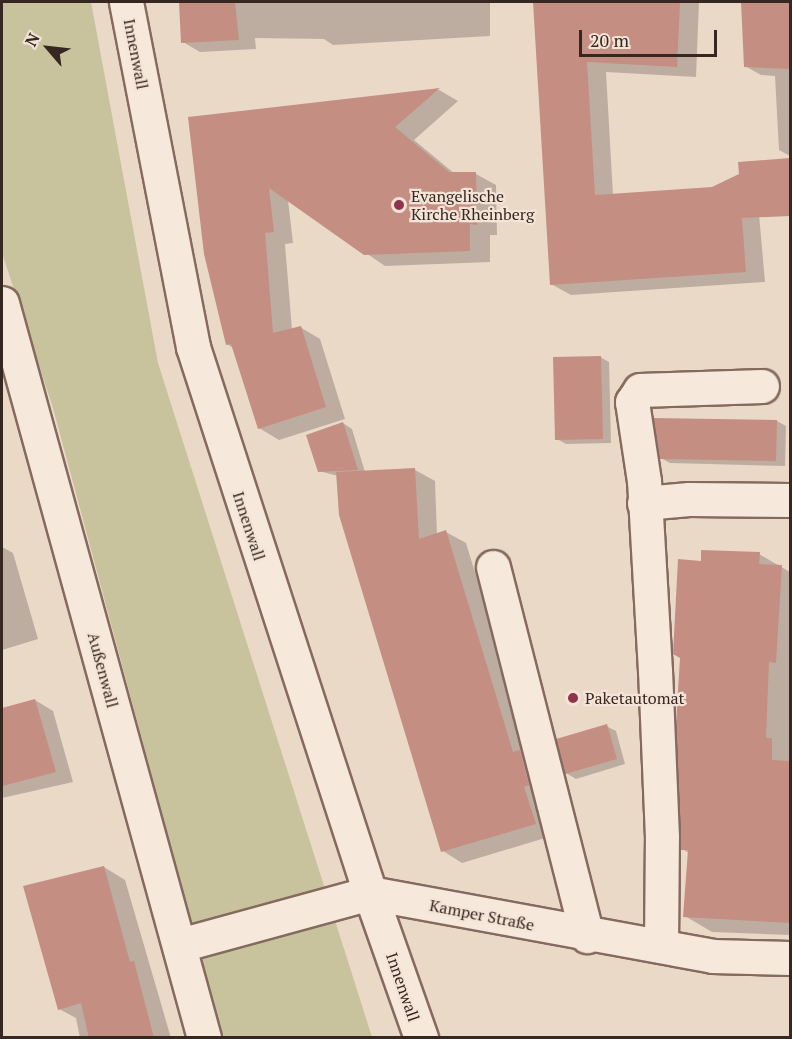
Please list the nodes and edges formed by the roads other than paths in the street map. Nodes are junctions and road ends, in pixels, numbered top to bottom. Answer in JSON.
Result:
{"nodes":[{"id":1,"x":126,"y":2,"type":"edge"},
{"id":2,"x":2,"y":303,"type":"edge"},
{"id":3,"x":762,"y":386,"type":"dead end"},
{"id":4,"x":790,"y":500,"type":"edge"},
{"id":5,"x":645,"y":502,"type":"junction"},
{"id":6,"x":494,"y":567,"type":"dead end"},
{"id":7,"x":370,"y":893,"type":"junction"},
{"id":8,"x":587,"y":936,"type":"junction"},
{"id":9,"x":180,"y":945,"type":"junction"},
{"id":10,"x":661,"y":946,"type":"junction"},
{"id":11,"x":790,"y":958,"type":"edge"},
{"id":12,"x":204,"y":1038,"type":"edge"},
{"id":13,"x":421,"y":1038,"type":"edge"}],
"edges":[{"from":1,"to":7,"type":"street","name":"Innenwall"},
{"from":2,"to":9,"type":"street","name":"Außenwall"},
{"from":3,"to":5,"type":"street"},
{"from":4,"to":5,"type":"street"},
{"from":5,"to":10,"type":"street"},
{"from":6,"to":8,"type":"street"},
{"from":7,"to":8,"type":"street","name":"Kamper Straße"},
{"from":7,"to":9,"type":"street","name":"Kamper Straße"},
{"from":7,"to":13,"type":"street","name":"Innenwall"},
{"from":8,"to":10,"type":"street","name":"Kamper Straße"},
{"from":9,"to":12,"type":"street","name":"Außenwall"},
{"from":10,"to":11,"type":"street","name":"Kamper Straße"}]}
